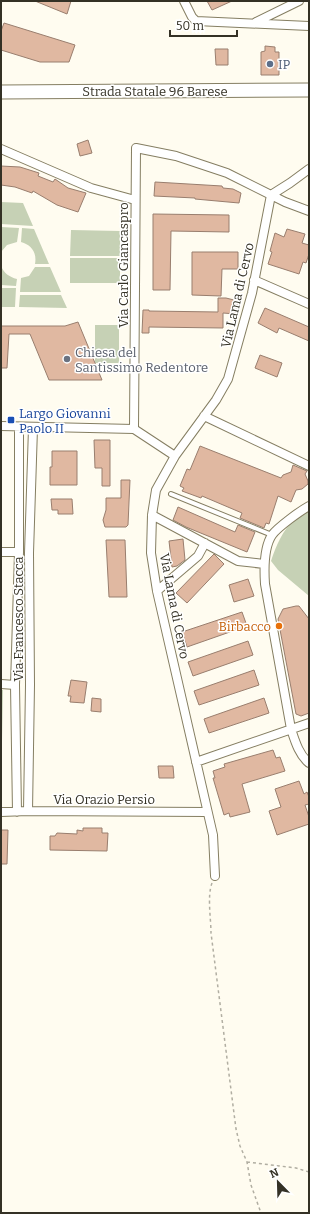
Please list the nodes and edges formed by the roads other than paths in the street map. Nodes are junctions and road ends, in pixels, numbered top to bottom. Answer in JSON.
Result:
{"nodes":[{"id":1,"x":184,"y":1,"type":"edge"},
{"id":2,"x":299,"y":1,"type":"edge"},
{"id":3,"x":255,"y":22,"type":"junction"},
{"id":4,"x":309,"y":26,"type":"edge"},
{"id":5,"x":309,"y":90,"type":"edge"},
{"id":6,"x":1,"y":92,"type":"edge"},
{"id":7,"x":1,"y":149,"type":"edge"},
{"id":8,"x":309,"y":169,"type":"edge"},
{"id":9,"x":271,"y":195,"type":"junction"},
{"id":10,"x":135,"y":200,"type":"junction"},
{"id":11,"x":309,"y":211,"type":"edge"},
{"id":12,"x":254,"y":280,"type":"junction"},
{"id":13,"x":309,"y":304,"type":"edge"},
{"id":14,"x":204,"y":416,"type":"junction"},
{"id":15,"x":1,"y":426,"type":"edge"},
{"id":16,"x":19,"y":427,"type":"junction"},
{"id":17,"x":33,"y":428,"type":"junction"},
{"id":18,"x":134,"y":429,"type":"junction"},
{"id":19,"x":175,"y":456,"type":"junction"},
{"id":20,"x":309,"y":466,"type":"edge"},
{"id":21,"x":170,"y":494,"type":"dead end"},
{"id":22,"x":309,"y":506,"type":"edge"},
{"id":23,"x":152,"y":515,"type":"junction"},
{"id":24,"x":272,"y":535,"type":"junction"},
{"id":25,"x":205,"y":543,"type":"junction"},
{"id":26,"x":1,"y":552,"type":"edge"},
{"id":27,"x":18,"y":552,"type":"junction"},
{"id":28,"x":264,"y":564,"type":"junction"},
{"id":29,"x":157,"y":591,"type":"junction"},
{"id":30,"x":1,"y":684,"type":"edge"},
{"id":31,"x":15,"y":685,"type":"junction"},
{"id":32,"x":309,"y":723,"type":"edge"},
{"id":33,"x":291,"y":730,"type":"junction"},
{"id":34,"x":196,"y":762,"type":"junction"},
{"id":35,"x":309,"y":763,"type":"edge"},
{"id":36,"x":28,"y":811,"type":"junction"},
{"id":37,"x":1,"y":812,"type":"edge"},
{"id":38,"x":17,"y":812,"type":"junction"},
{"id":39,"x":208,"y":812,"type":"junction"},
{"id":40,"x":215,"y":876,"type":"road end"}],
"edges":[{"from":1,"to":3,"type":"street"},
{"from":2,"to":3,"type":"street"},
{"from":3,"to":4,"type":"street"},
{"from":5,"to":6,"type":"main road","name":"Strada Statale 96 Barese"},
{"from":7,"to":10,"type":"street"},
{"from":8,"to":9,"type":"street"},
{"from":9,"to":10,"type":"street","name":"Via Carlo Giancaspro"},
{"from":9,"to":11,"type":"street"},
{"from":9,"to":12,"type":"street","name":"Via Lama di Cervo"},
{"from":10,"to":18,"type":"street","name":"Via Carlo Giancaspro"},
{"from":12,"to":13,"type":"street"},
{"from":12,"to":14,"type":"street","name":"Via Lama di Cervo"},
{"from":14,"to":19,"type":"street","name":"Via Lama di Cervo"},
{"from":14,"to":20,"type":"street"},
{"from":15,"to":16,"type":"street"},
{"from":16,"to":17,"type":"street"},
{"from":16,"to":27,"type":"street","name":"Via Francesco Stacca"},
{"from":17,"to":18,"type":"street"},
{"from":17,"to":36,"type":"street","name":"Via Francesco Stacca"},
{"from":18,"to":19,"type":"street"},
{"from":19,"to":23,"type":"street","name":"Via Lama di Cervo"},
{"from":21,"to":24,"type":"lane"},
{"from":22,"to":24,"type":"street"},
{"from":23,"to":25,"type":"street"},
{"from":23,"to":29,"type":"street","name":"Via Lama di Cervo"},
{"from":24,"to":28,"type":"street"},
{"from":25,"to":28,"type":"street"},
{"from":25,"to":29,"type":"street"},
{"from":26,"to":27,"type":"street"},
{"from":27,"to":31,"type":"street","name":"Via Francesco Stacca"},
{"from":28,"to":33,"type":"street"},
{"from":29,"to":34,"type":"street","name":"Via Lama di Cervo"},
{"from":30,"to":31,"type":"street"},
{"from":31,"to":38,"type":"street","name":"Via Francesco Stacca"},
{"from":32,"to":33,"type":"street"},
{"from":33,"to":34,"type":"street"},
{"from":33,"to":35,"type":"street"},
{"from":34,"to":39,"type":"street","name":"Via Lama di Cervo"},
{"from":36,"to":38,"type":"street","name":"Via Orazio Persio"},
{"from":36,"to":39,"type":"street","name":"Via Orazio Persio"},
{"from":37,"to":38,"type":"street","name":"Via Orazio Persio"},
{"from":39,"to":40,"type":"street","name":"Via Lama di Cervo"}]}
